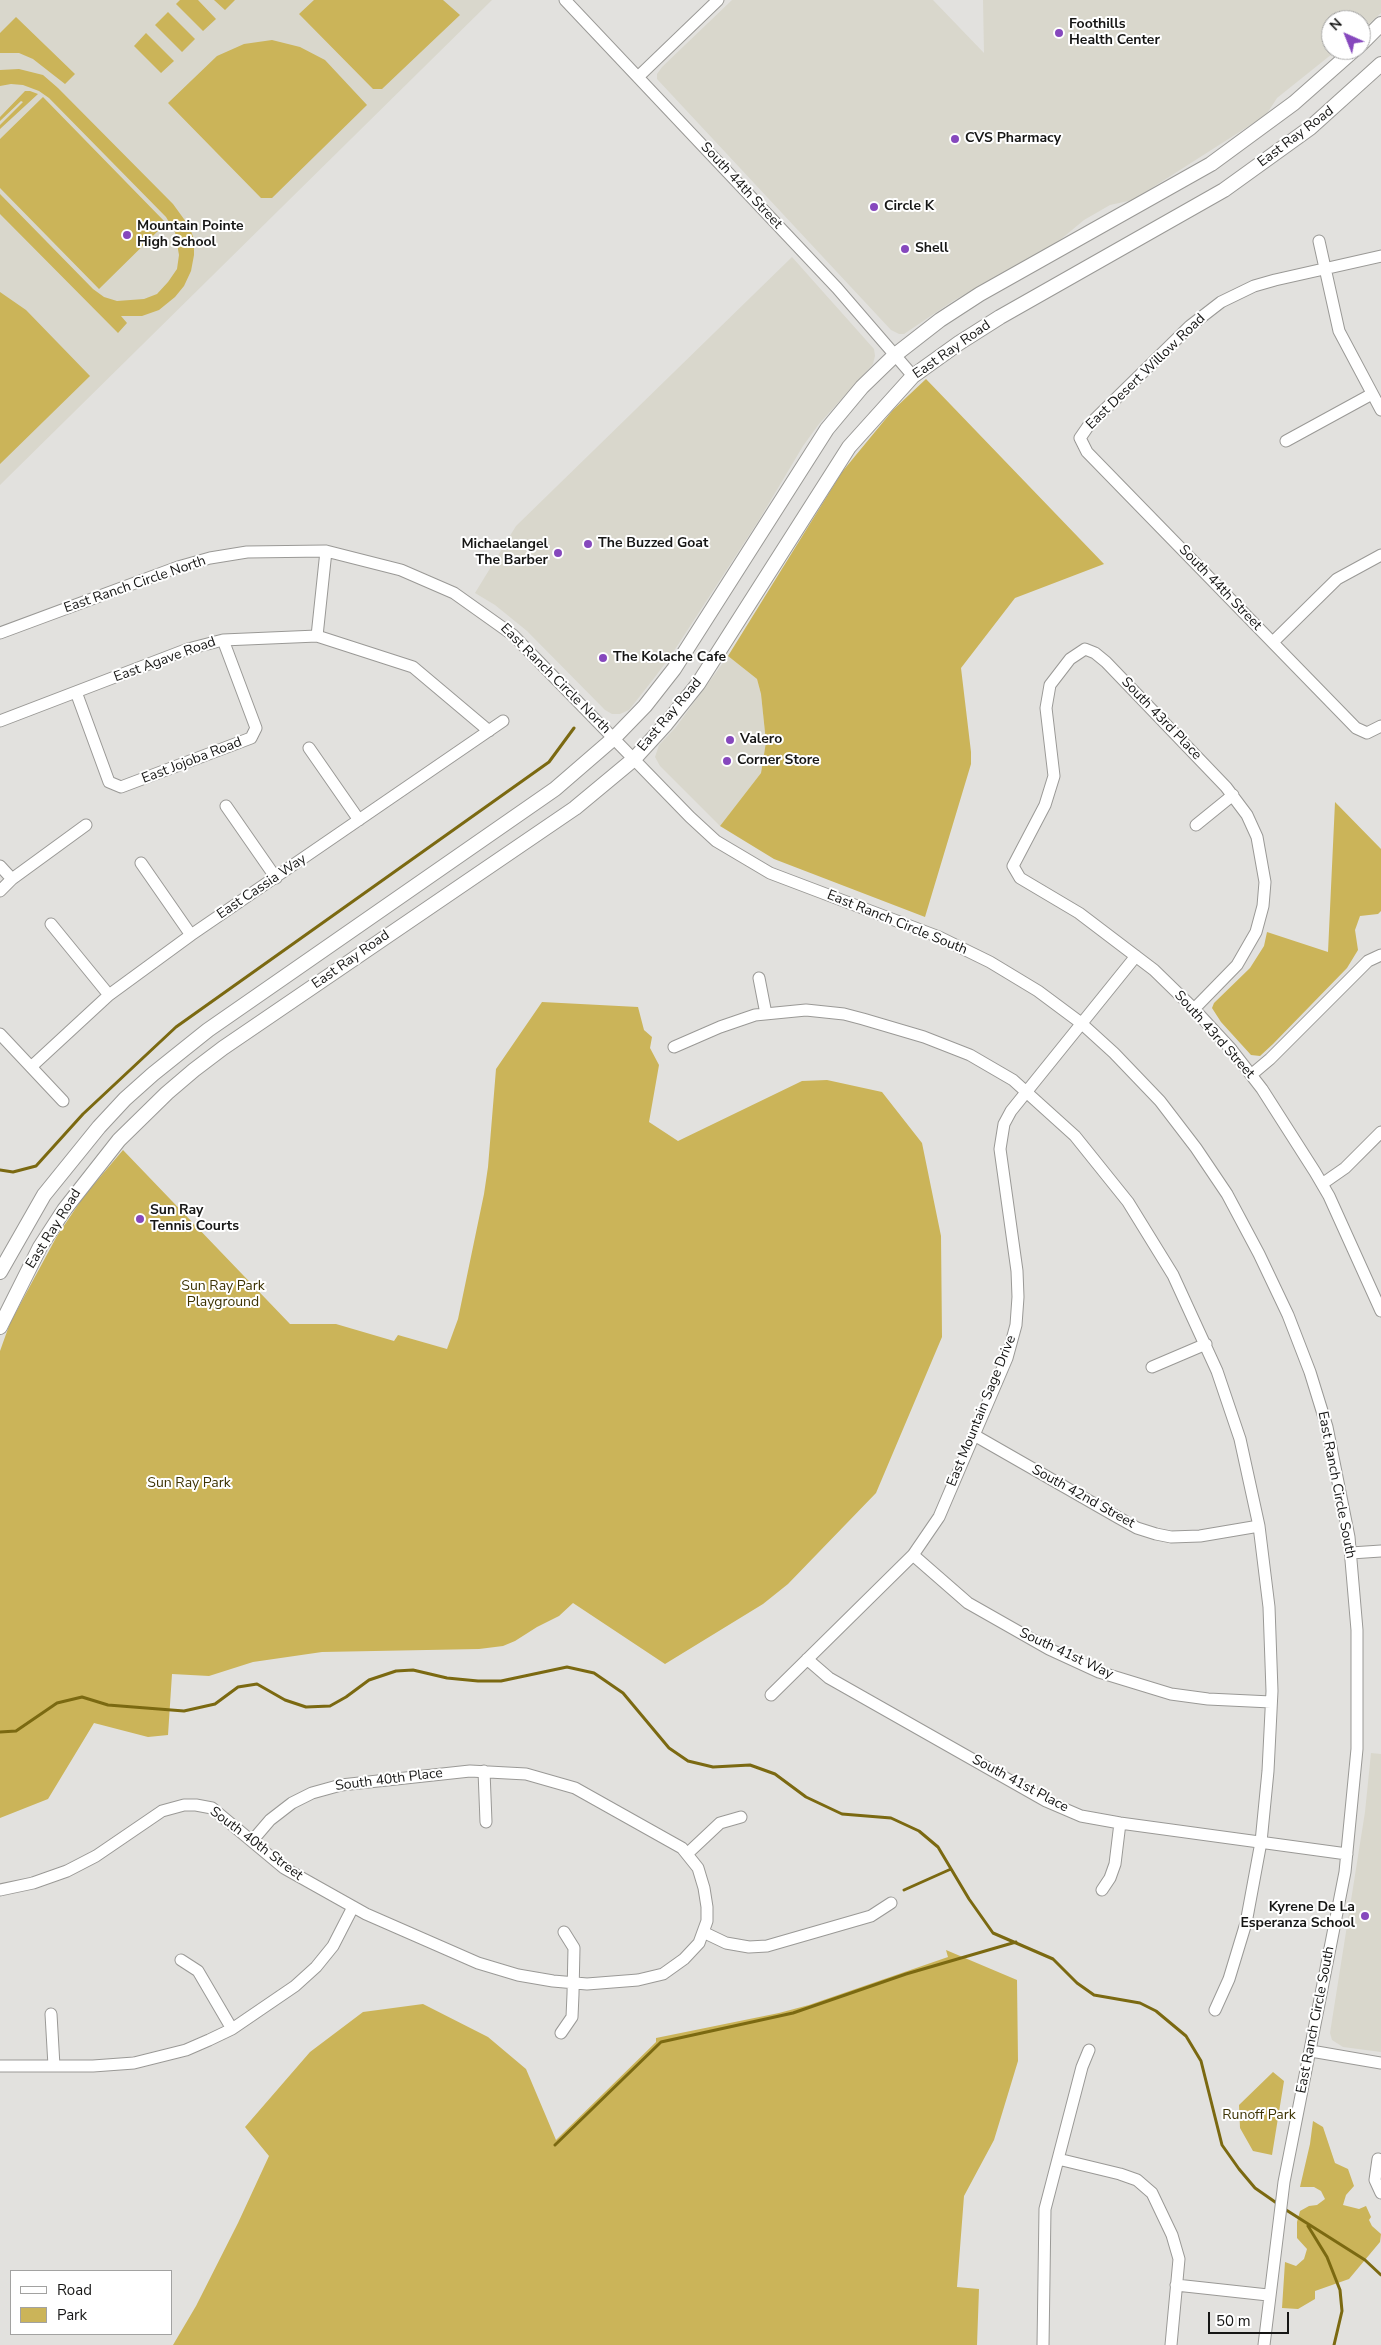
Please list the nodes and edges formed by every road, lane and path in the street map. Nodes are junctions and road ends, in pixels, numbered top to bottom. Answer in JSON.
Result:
{"nodes":[{"id":1,"x":565,"y":0,"type":"edge"},
{"id":2,"x":718,"y":0,"type":"edge"},
{"id":3,"x":1381,"y":24,"type":"edge"},
{"id":4,"x":1371,"y":34,"type":"edge"},
{"id":5,"x":1343,"y":60,"type":"edge"},
{"id":6,"x":1381,"y":64,"type":"edge"},
{"id":7,"x":638,"y":77,"type":"junction"},
{"id":8,"x":1319,"y":241,"type":"dead end"},
{"id":9,"x":1381,"y":256,"type":"edge"},
{"id":10,"x":1325,"y":268,"type":"junction"},
{"id":11,"x":895,"y":355,"type":"junction"},
{"id":12,"x":913,"y":376,"type":"junction"},
{"id":13,"x":1372,"y":394,"type":"junction"},
{"id":14,"x":1381,"y":410,"type":"edge"},
{"id":15,"x":1080,"y":438,"type":"joint"},
{"id":16,"x":1286,"y":441,"type":"dead end"},
{"id":17,"x":326,"y":551,"type":"junction"},
{"id":18,"x":1381,"y":555,"type":"edge"},
{"id":19,"x":0,"y":633,"type":"edge"},
{"id":20,"x":317,"y":636,"type":"junction"},
{"id":21,"x":222,"y":640,"type":"junction"},
{"id":22,"x":1273,"y":642,"type":"junction"},
{"id":23,"x":76,"y":692,"type":"junction"},
{"id":24,"x":0,"y":721,"type":"edge"},
{"id":25,"x":503,"y":721,"type":"dead end"},
{"id":26,"x":1381,"y":726,"type":"edge"},
{"id":27,"x":489,"y":731,"type":"junction"},
{"id":28,"x":614,"y":738,"type":"junction"},
{"id":29,"x":309,"y":748,"type":"dead end"},
{"id":30,"x":629,"y":754,"type":"junction"},
{"id":31,"x":1233,"y":795,"type":"junction"},
{"id":32,"x":226,"y":806,"type":"dead end"},
{"id":33,"x":359,"y":820,"type":"junction"},
{"id":34,"x":86,"y":825,"type":"dead end"},
{"id":35,"x":1196,"y":825,"type":"dead end"},
{"id":36,"x":141,"y":863,"type":"dead end"},
{"id":37,"x":0,"y":866,"type":"edge"},
{"id":38,"x":1013,"y":866,"type":"joint"},
{"id":39,"x":276,"y":878,"type":"junction"},
{"id":40,"x":12,"y":879,"type":"junction"},
{"id":41,"x":0,"y":891,"type":"edge"},
{"id":42,"x":392,"y":904,"type":"junction"},
{"id":43,"x":406,"y":922,"type":"junction"},
{"id":44,"x":51,"y":924,"type":"dead end"},
{"id":45,"x":190,"y":935,"type":"junction"},
{"id":46,"x":1380,"y":955,"type":"edge"},
{"id":47,"x":1136,"y":956,"type":"junction"},
{"id":48,"x":759,"y":978,"type":"dead end"},
{"id":49,"x":109,"y":995,"type":"junction"},
{"id":50,"x":1194,"y":1009,"type":"junction"},
{"id":51,"x":766,"y":1014,"type":"junction"},
{"id":52,"x":1081,"y":1023,"type":"junction"},
{"id":53,"x":0,"y":1034,"type":"edge"},
{"id":54,"x":674,"y":1047,"type":"dead end"},
{"id":55,"x":31,"y":1067,"type":"junction"},
{"id":56,"x":1251,"y":1075,"type":"junction"},
{"id":57,"x":1026,"y":1091,"type":"junction"},
{"id":58,"x":63,"y":1101,"type":"dead end"},
{"id":59,"x":1381,"y":1132,"type":"edge"},
{"id":60,"x":1322,"y":1184,"type":"junction"},
{"id":61,"x":0,"y":1272,"type":"edge"},
{"id":62,"x":1380,"y":1303,"type":"edge"},
{"id":63,"x":4,"y":1306,"type":"edge"},
{"id":64,"x":0,"y":1327,"type":"edge"},
{"id":65,"x":1206,"y":1344,"type":"junction"},
{"id":66,"x":1152,"y":1367,"type":"dead end"},
{"id":67,"x":974,"y":1435,"type":"junction"},
{"id":68,"x":1260,"y":1526,"type":"junction"},
{"id":69,"x":1381,"y":1551,"type":"edge"},
{"id":70,"x":1350,"y":1553,"type":"junction"},
{"id":71,"x":913,"y":1555,"type":"junction"},
{"id":72,"x":807,"y":1659,"type":"junction"},
{"id":73,"x":771,"y":1695,"type":"dead end"},
{"id":74,"x":1271,"y":1702,"type":"junction"},
{"id":75,"x":484,"y":1771,"type":"junction"},
{"id":76,"x":741,"y":1817,"type":"dead end"},
{"id":77,"x":486,"y":1822,"type":"dead end"},
{"id":78,"x":1120,"y":1823,"type":"junction"},
{"id":79,"x":252,"y":1841,"type":"junction"},
{"id":80,"x":1261,"y":1842,"type":"junction"},
{"id":81,"x":687,"y":1854,"type":"junction"},
{"id":82,"x":1347,"y":1854,"type":"junction"},
{"id":83,"x":0,"y":1890,"type":"edge"},
{"id":84,"x":1102,"y":1890,"type":"dead end"},
{"id":85,"x":891,"y":1903,"type":"dead end"},
{"id":86,"x":353,"y":1907,"type":"junction"},
{"id":87,"x":564,"y":1932,"type":"dead end"},
{"id":88,"x":703,"y":1932,"type":"junction"},
{"id":89,"x":182,"y":1960,"type":"dead end"},
{"id":90,"x":573,"y":1983,"type":"junction"},
{"id":91,"x":1215,"y":2010,"type":"dead end"},
{"id":92,"x":51,"y":2014,"type":"dead end"},
{"id":93,"x":232,"y":2029,"type":"junction"},
{"id":94,"x":562,"y":2033,"type":"dead end"},
{"id":95,"x":1089,"y":2050,"type":"dead end"},
{"id":96,"x":1311,"y":2051,"type":"junction"},
{"id":97,"x":1381,"y":2063,"type":"edge"},
{"id":98,"x":0,"y":2066,"type":"edge"},
{"id":99,"x":54,"y":2066,"type":"junction"},
{"id":100,"x":1058,"y":2159,"type":"junction"},
{"id":101,"x":1378,"y":2159,"type":"dead end"},
{"id":102,"x":1381,"y":2193,"type":"edge"},
{"id":103,"x":1176,"y":2285,"type":"junction"},
{"id":104,"x":1268,"y":2295,"type":"junction"},
{"id":105,"x":1043,"y":2345,"type":"edge"},
{"id":106,"x":1171,"y":2345,"type":"edge"},
{"id":107,"x":1264,"y":2345,"type":"edge"}],
"edges":[{"from":1,"to":7,"type":"street","name":"South 44th Street"},
{"from":2,"to":7,"type":"street"},
{"from":3,"to":4,"type":"main road"},
{"from":5,"to":11,"type":"main road","name":"East Ray Road"},
{"from":6,"to":12,"type":"main road","name":"East Ray Road"},
{"from":7,"to":11,"type":"street","name":"South 44th Street"},
{"from":8,"to":10,"type":"street"},
{"from":9,"to":10,"type":"street","name":"East Desert Willow Road"},
{"from":10,"to":13,"type":"street"},
{"from":10,"to":15,"type":"street","name":"East Desert Willow Road"},
{"from":11,"to":12,"type":"street","name":"South 44th Street"},
{"from":11,"to":28,"type":"main road","name":"East Ray Road"},
{"from":12,"to":30,"type":"main road","name":"East Ray Road"},
{"from":13,"to":14,"type":"street"},
{"from":13,"to":16,"type":"street"},
{"from":15,"to":22,"type":"street","name":"South 44th Street"},
{"from":17,"to":19,"type":"street","name":"East Ranch Circle North"},
{"from":17,"to":20,"type":"street"},
{"from":17,"to":28,"type":"street","name":"East Ranch Circle North"},
{"from":18,"to":22,"type":"street"},
{"from":20,"to":21,"type":"street","name":"East Agave Road"},
{"from":20,"to":27,"type":"street","name":"East Agave Road"},
{"from":21,"to":23,"type":"street","name":"East Agave Road"},
{"from":21,"to":23,"type":"street","name":"East Jojoba Road"},
{"from":22,"to":26,"type":"street","name":"South 44th Street"},
{"from":23,"to":24,"type":"street","name":"East Agave Road"},
{"from":25,"to":27,"type":"street","name":"East Cassia Way"},
{"from":27,"to":33,"type":"street","name":"East Cassia Way"},
{"from":28,"to":30,"type":"street","name":"East Ranch Circle North"},
{"from":28,"to":42,"type":"main road","name":"East Ray Road"},
{"from":29,"to":33,"type":"street"},
{"from":30,"to":43,"type":"main road","name":"East Ray Road"},
{"from":30,"to":52,"type":"street","name":"East Ranch Circle South"},
{"from":31,"to":35,"type":"street"},
{"from":31,"to":38,"type":"street","name":"South 43rd Place"},
{"from":31,"to":50,"type":"street","name":"South 43rd Place"},
{"from":32,"to":39,"type":"street"},
{"from":33,"to":39,"type":"street","name":"East Cassia Way"},
{"from":34,"to":40,"type":"street"},
{"from":36,"to":45,"type":"street"},
{"from":37,"to":40,"type":"street"},
{"from":38,"to":47,"type":"street","name":"South 43rd Street"},
{"from":39,"to":45,"type":"street","name":"East Cassia Way"},
{"from":40,"to":41,"type":"street"},
{"from":42,"to":43,"type":"main road"},
{"from":42,"to":61,"type":"main road","name":"East Ray Road"},
{"from":43,"to":63,"type":"main road","name":"East Ray Road"},
{"from":44,"to":49,"type":"street"},
{"from":45,"to":49,"type":"street","name":"East Cassia Way"},
{"from":46,"to":56,"type":"street"},
{"from":47,"to":50,"type":"street","name":"South 43rd Street"},
{"from":47,"to":52,"type":"street","name":"East Mountain Sage Drive"},
{"from":48,"to":51,"type":"street"},
{"from":49,"to":55,"type":"street","name":"East Cassia Way"},
{"from":50,"to":56,"type":"street","name":"South 43rd Street"},
{"from":51,"to":54,"type":"street"},
{"from":51,"to":57,"type":"street"},
{"from":52,"to":57,"type":"street","name":"East Mountain Sage Drive"},
{"from":52,"to":70,"type":"street","name":"East Ranch Circle South"},
{"from":53,"to":55,"type":"street"},
{"from":55,"to":58,"type":"street"},
{"from":56,"to":60,"type":"street","name":"South 43rd Street"},
{"from":57,"to":65,"type":"street"},
{"from":57,"to":67,"type":"street","name":"East Mountain Sage Drive"},
{"from":59,"to":60,"type":"street"},
{"from":60,"to":62,"type":"street","name":"South 43rd Street"},
{"from":63,"to":64,"type":"main road","name":"East Ray Road"},
{"from":65,"to":66,"type":"street"},
{"from":65,"to":68,"type":"street"},
{"from":67,"to":68,"type":"street","name":"South 42nd Street"},
{"from":67,"to":71,"type":"street","name":"East Mountain Sage Drive"},
{"from":68,"to":74,"type":"street"},
{"from":69,"to":70,"type":"street"},
{"from":70,"to":82,"type":"street","name":"East Ranch Circle South"},
{"from":71,"to":72,"type":"street","name":"East Mountain Sage Drive"},
{"from":71,"to":74,"type":"street","name":"South 41st Way"},
{"from":72,"to":73,"type":"street","name":"East Mountain Sage Drive"},
{"from":72,"to":78,"type":"street","name":"South 41st Place"},
{"from":74,"to":80,"type":"street"},
{"from":75,"to":77,"type":"street"},
{"from":75,"to":79,"type":"street","name":"South 40th Place"},
{"from":75,"to":81,"type":"street","name":"South 40th Place"},
{"from":76,"to":81,"type":"street"},
{"from":78,"to":80,"type":"street","name":"South 41st Place"},
{"from":78,"to":84,"type":"street"},
{"from":79,"to":83,"type":"street","name":"South 40th Street"},
{"from":79,"to":86,"type":"street","name":"South 40th Street"},
{"from":80,"to":82,"type":"street","name":"South 41st Place"},
{"from":80,"to":91,"type":"street"},
{"from":81,"to":88,"type":"street","name":"South 40th Place"},
{"from":82,"to":96,"type":"street","name":"East Ranch Circle South"},
{"from":85,"to":88,"type":"street"},
{"from":86,"to":90,"type":"street","name":"South 40th Street"},
{"from":86,"to":93,"type":"street"},
{"from":87,"to":90,"type":"street"},
{"from":88,"to":90,"type":"street","name":"South 40th Street"},
{"from":89,"to":93,"type":"street"},
{"from":90,"to":94,"type":"street"},
{"from":92,"to":99,"type":"street"},
{"from":93,"to":99,"type":"street"},
{"from":95,"to":100,"type":"street"},
{"from":96,"to":97,"type":"street"},
{"from":96,"to":104,"type":"street","name":"East Ranch Circle South"},
{"from":98,"to":99,"type":"street"},
{"from":100,"to":103,"type":"street"},
{"from":100,"to":105,"type":"street"},
{"from":101,"to":102,"type":"street"},
{"from":103,"to":104,"type":"street"},
{"from":103,"to":106,"type":"street"},
{"from":104,"to":107,"type":"street","name":"East Ranch Circle South"}]}
